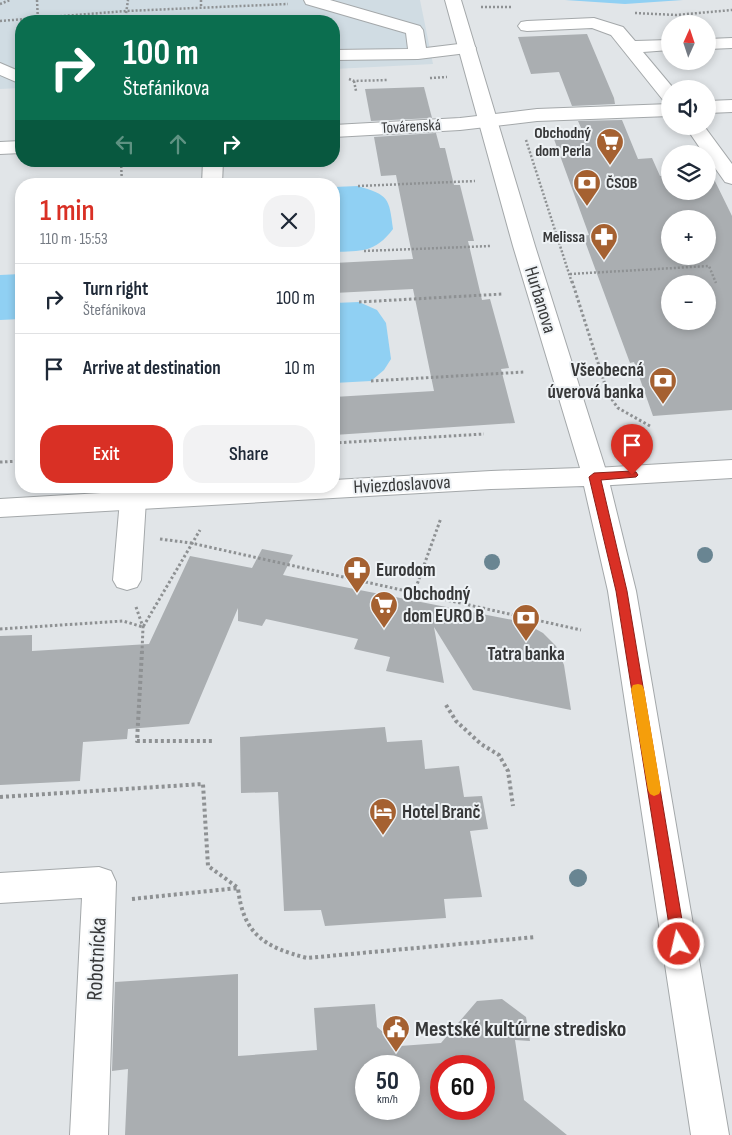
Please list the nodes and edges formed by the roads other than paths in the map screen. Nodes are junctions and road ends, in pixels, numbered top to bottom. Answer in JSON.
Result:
{"nodes":[{"id":1,"x":312,"y":0,"type":"edge"},
{"id":2,"x":453,"y":0,"type":"edge"},
{"id":3,"x":527,"y":26,"type":"dead end"},
{"id":4,"x":414,"y":30,"type":"junction"},
{"id":5,"x":464,"y":40,"type":"junction"},
{"id":6,"x":732,"y":43,"type":"edge"},
{"id":7,"x":716,"y":44,"type":"edge"},
{"id":8,"x":661,"y":45,"type":"edge"},
{"id":9,"x":630,"y":47,"type":"junction"},
{"id":10,"x":374,"y":54,"type":"junction"},
{"id":11,"x":418,"y":54,"type":"junction"},
{"id":12,"x":340,"y":55,"type":"edge"},
{"id":13,"x":15,"y":65,"type":"edge"},
{"id":14,"x":0,"y":67,"type":"edge"},
{"id":15,"x":340,"y":67,"type":"edge"},
{"id":16,"x":15,"y":76,"type":"edge"},
{"id":17,"x":661,"y":85,"type":"edge"},
{"id":18,"x":732,"y":106,"type":"edge"},
{"id":19,"x":716,"y":107,"type":"edge"},
{"id":20,"x":661,"y":110,"type":"edge"},
{"id":21,"x":489,"y":122,"type":"junction"},
{"id":22,"x":340,"y":131,"type":"edge"},
{"id":23,"x":701,"y":135,"type":"edge"},
{"id":24,"x":15,"y":147,"type":"edge"},
{"id":25,"x":0,"y":148,"type":"edge"},
{"id":26,"x":732,"y":178,"type":"edge"},
{"id":27,"x":732,"y":469,"type":"edge"},
{"id":28,"x":594,"y":477,"type":"junction"},
{"id":29,"x":340,"y":488,"type":"edge"},
{"id":30,"x":258,"y":493,"type":"edge"},
{"id":31,"x":133,"y":500,"type":"junction"},
{"id":32,"x":0,"y":508,"type":"edge"},
{"id":33,"x":126,"y":580,"type":"road end"},
{"id":34,"x":0,"y":888,"type":"edge"},
{"id":35,"x":89,"y":1135,"type":"edge"},
{"id":36,"x":710,"y":1135,"type":"edge"}],
"edges":[{"from":1,"to":4,"type":"main road"},
{"from":2,"to":5,"type":"main road","name":"Hurbanova"},
{"from":3,"to":9,"type":"main road"},
{"from":4,"to":5,"type":"main road"},
{"from":4,"to":11,"type":"main road"},
{"from":5,"to":11,"type":"main road"},
{"from":5,"to":21,"type":"main road","name":"Hurbanova"},
{"from":6,"to":7,"type":"main road"},
{"from":8,"to":9,"type":"main road"},
{"from":9,"to":17,"type":"main road"},
{"from":10,"to":11,"type":"main road"},
{"from":10,"to":12,"type":"main road"},
{"from":10,"to":15,"type":"main road"},
{"from":13,"to":14,"type":"main road"},
{"from":14,"to":16,"type":"main road"},
{"from":18,"to":19,"type":"main road"},
{"from":20,"to":21,"type":"main road"},
{"from":21,"to":22,"type":"main road","name":"Továrenská"},
{"from":21,"to":28,"type":"main road","name":"Hurbanova"},
{"from":23,"to":26,"type":"main road"},
{"from":24,"to":25,"type":"main road"},
{"from":27,"to":28,"type":"main road","name":"Hviezdoslavova"},
{"from":28,"to":29,"type":"main road","name":"Hviezdoslavova"},
{"from":28,"to":36,"type":"main road","name":"Hurbanova"},
{"from":30,"to":31,"type":"main road","name":"Hviezdoslavova"},
{"from":31,"to":32,"type":"main road","name":"Hviezdoslavova"},
{"from":31,"to":33,"type":"main road"},
{"from":34,"to":35,"type":"main road","name":"Robotnícka"}]}
